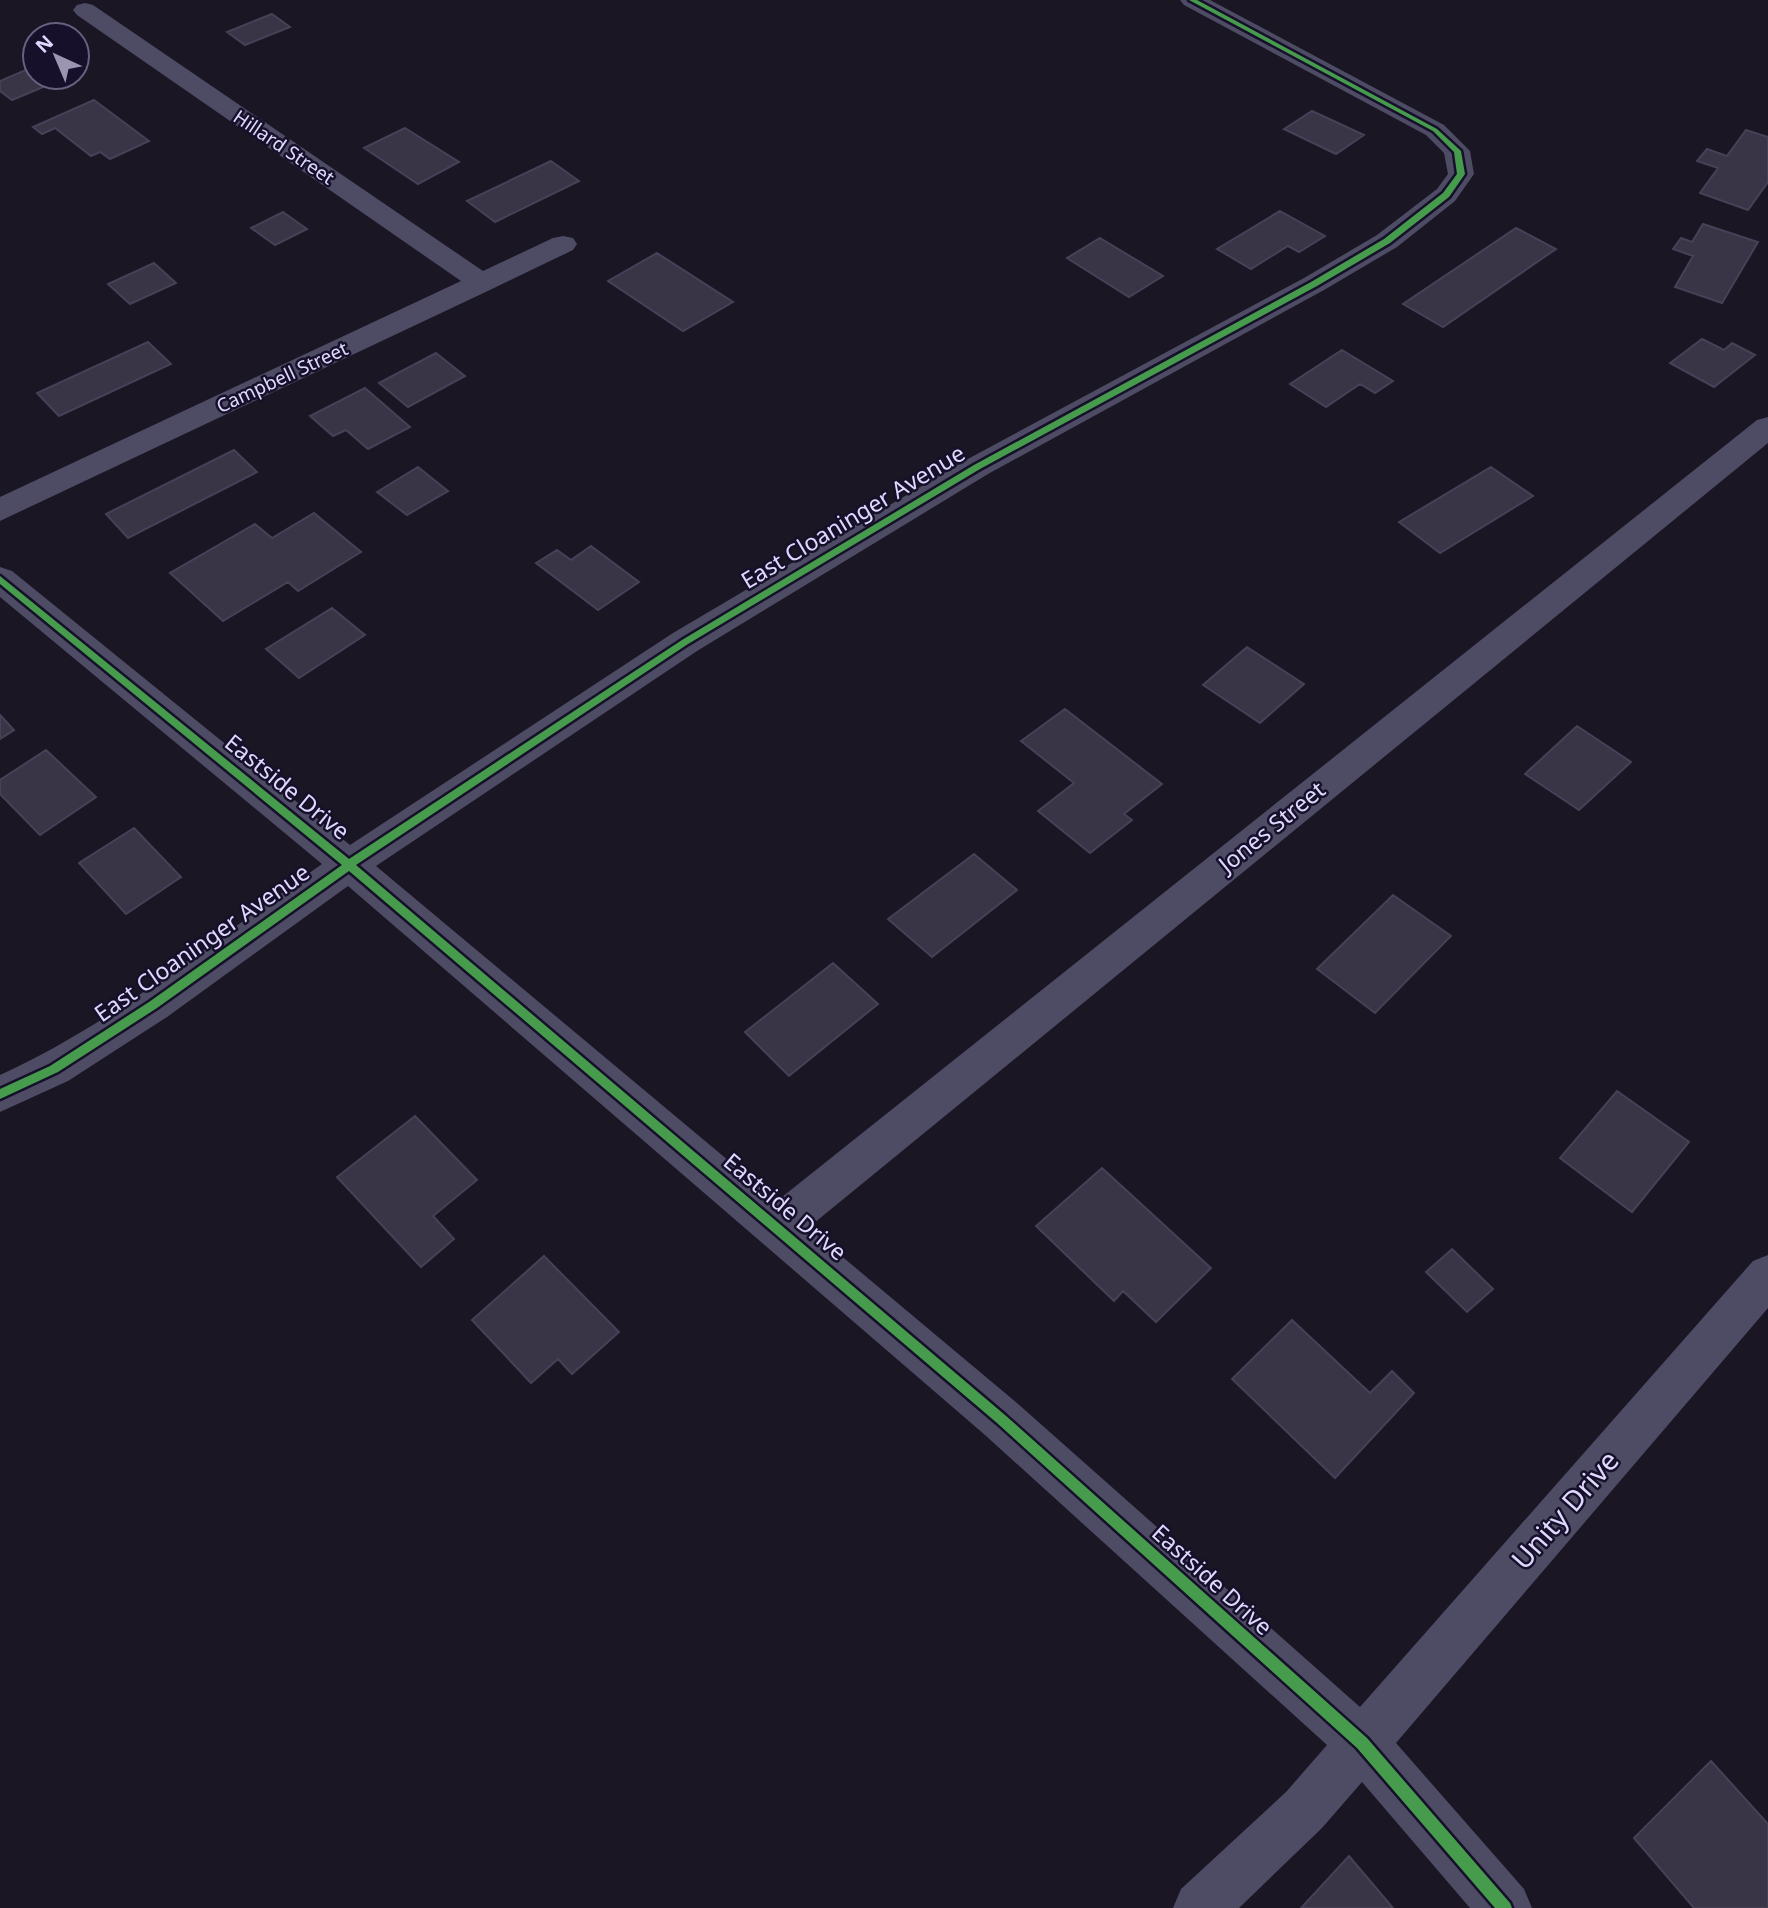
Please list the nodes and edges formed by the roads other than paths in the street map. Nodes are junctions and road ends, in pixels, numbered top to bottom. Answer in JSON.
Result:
{"nodes":[{"id":1,"x":1192,"y":0,"type":"edge"},
{"id":2,"x":85,"y":10,"type":"dead end"},
{"id":3,"x":563,"y":244,"type":"dead end"},
{"id":4,"x":482,"y":283,"type":"junction"},
{"id":5,"x":1768,"y":427,"type":"edge"},
{"id":6,"x":0,"y":510,"type":"edge"},
{"id":7,"x":0,"y":579,"type":"edge"},
{"id":8,"x":349,"y":865,"type":"junction"},
{"id":9,"x":0,"y":1094,"type":"edge"},
{"id":10,"x":776,"y":1228,"type":"junction"},
{"id":11,"x":1768,"y":1276,"type":"edge"},
{"id":12,"x":1362,"y":1743,"type":"junction"},
{"id":13,"x":1200,"y":1908,"type":"edge"},
{"id":14,"x":1505,"y":1908,"type":"edge"}],
"edges":[{"from":1,"to":8,"type":"street","name":"East Cloaninger Avenue"},
{"from":2,"to":4,"type":"street","name":"Hillard Street"},
{"from":3,"to":4,"type":"street","name":"Campbell Street"},
{"from":4,"to":6,"type":"street","name":"Campbell Street"},
{"from":5,"to":10,"type":"street","name":"Jones Street"},
{"from":7,"to":8,"type":"street","name":"Eastside Drive"},
{"from":8,"to":9,"type":"street","name":"East Cloaninger Avenue"},
{"from":8,"to":10,"type":"street","name":"Eastside Drive"},
{"from":10,"to":12,"type":"street","name":"Eastside Drive"},
{"from":11,"to":12,"type":"street","name":"Unity Drive"},
{"from":12,"to":13,"type":"street","name":"Unity Drive"},
{"from":12,"to":14,"type":"street","name":"Eastside Drive"}]}
